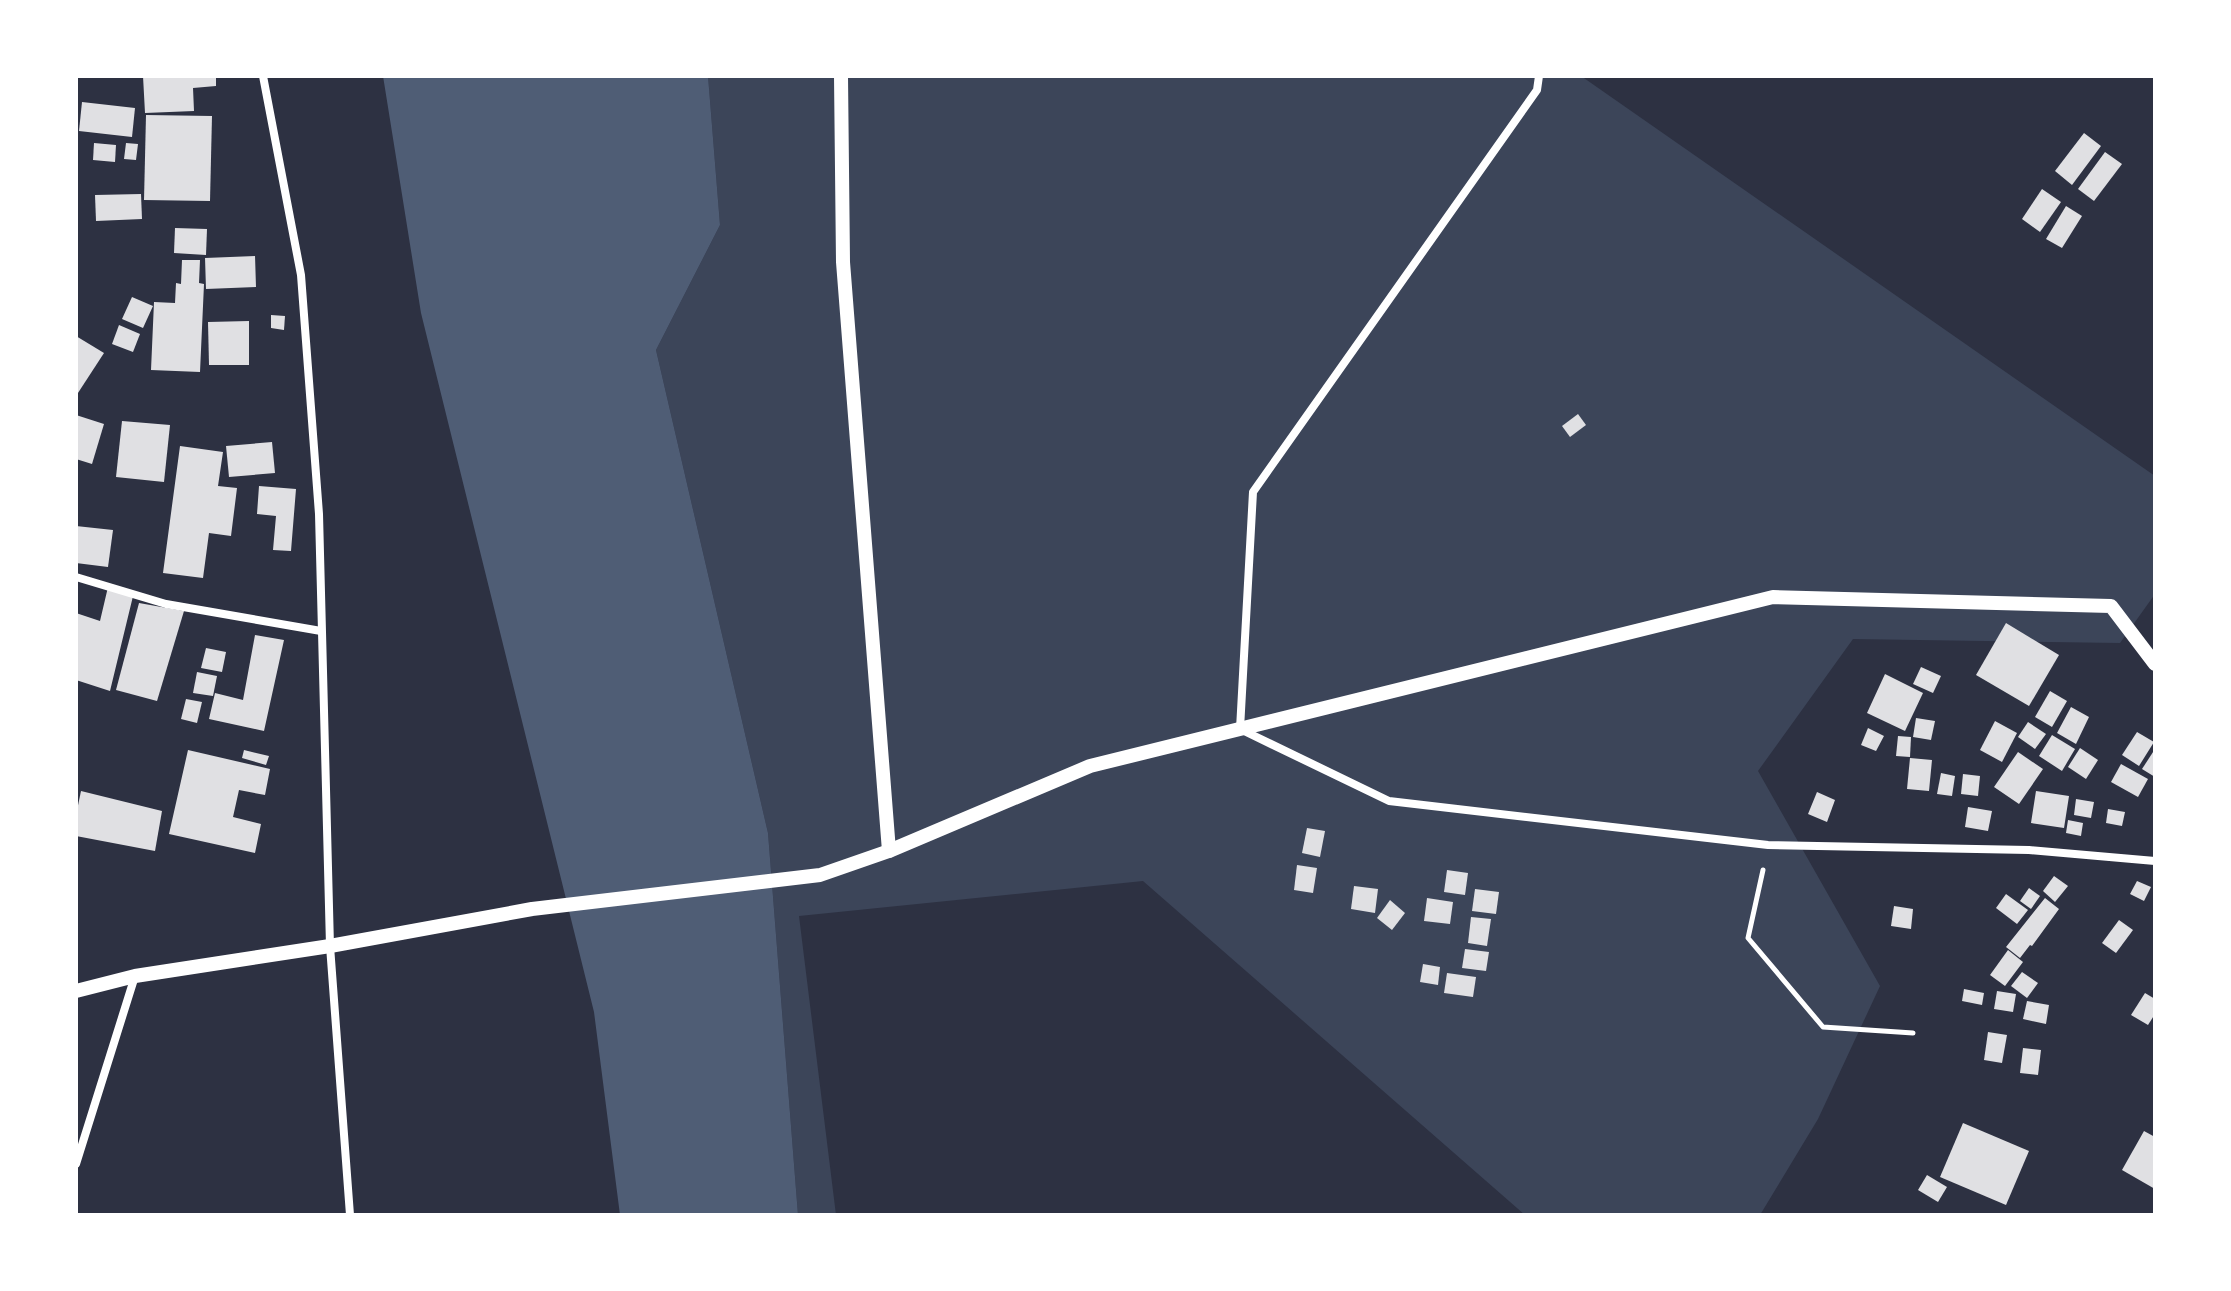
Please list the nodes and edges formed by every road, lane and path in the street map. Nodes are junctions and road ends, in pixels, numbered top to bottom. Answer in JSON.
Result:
{"nodes":[{"id":1,"x":263,"y":76,"type":"edge"},
{"id":2,"x":841,"y":76,"type":"edge"},
{"id":3,"x":1539,"y":76,"type":"edge"},
{"id":4,"x":76,"y":577,"type":"edge"},
{"id":5,"x":321,"y":631,"type":"junction"},
{"id":6,"x":2155,"y":664,"type":"edge"},
{"id":7,"x":1240,"y":729,"type":"junction"},
{"id":8,"x":1768,"y":845,"type":"junction"},
{"id":9,"x":889,"y":851,"type":"junction"},
{"id":10,"x":2155,"y":861,"type":"edge"},
{"id":11,"x":330,"y":946,"type":"junction"},
{"id":12,"x":135,"y":976,"type":"junction"},
{"id":13,"x":76,"y":991,"type":"edge"},
{"id":14,"x":1913,"y":1033,"type":"dead end"},
{"id":15,"x":76,"y":1164,"type":"edge"},
{"id":16,"x":350,"y":1215,"type":"edge"}],
"edges":[{"from":1,"to":5,"type":"street"},
{"from":2,"to":9,"type":"street"},
{"from":3,"to":7,"type":"street"},
{"from":4,"to":5,"type":"street"},
{"from":5,"to":11,"type":"street"},
{"from":6,"to":7,"type":"street"},
{"from":7,"to":8,"type":"street"},
{"from":7,"to":9,"type":"street"},
{"from":8,"to":10,"type":"street"},
{"from":8,"to":14,"type":"path"},
{"from":9,"to":11,"type":"street"},
{"from":11,"to":12,"type":"street"},
{"from":11,"to":16,"type":"street"},
{"from":12,"to":13,"type":"street"},
{"from":12,"to":15,"type":"street"}]}
